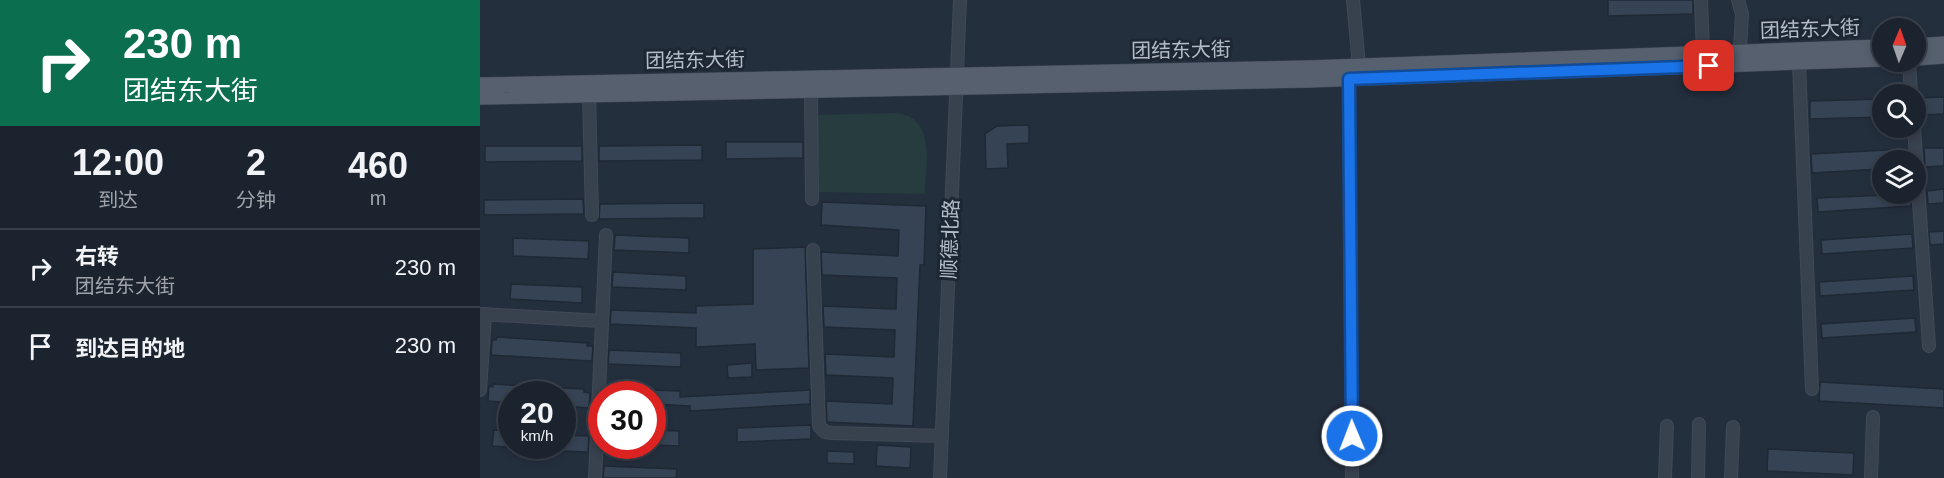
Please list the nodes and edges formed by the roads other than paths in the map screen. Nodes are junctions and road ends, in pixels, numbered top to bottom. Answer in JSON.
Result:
{"nodes":[{"id":1,"x":960,"y":0,"type":"edge"},
{"id":2,"x":1353,"y":0,"type":"edge"},
{"id":3,"x":1701,"y":0,"type":"edge"},
{"id":4,"x":1738,"y":0,"type":"edge"},
{"id":5,"x":1944,"y":44,"type":"edge"},
{"id":6,"x":1926,"y":45,"type":"edge"},
{"id":7,"x":1872,"y":47,"type":"edge"},
{"id":8,"x":1740,"y":49,"type":"dead end"},
{"id":9,"x":1703,"y":54,"type":"junction"},
{"id":10,"x":1944,"y":57,"type":"edge"},
{"id":11,"x":1926,"y":58,"type":"edge"},
{"id":12,"x":1872,"y":59,"type":"edge"},
{"id":13,"x":1799,"y":63,"type":"junction"},
{"id":14,"x":1359,"y":66,"type":"junction"},
{"id":15,"x":1349,"y":79,"type":"junction"},
{"id":16,"x":957,"y":81,"type":"junction"},
{"id":17,"x":480,"y":85,"type":"edge"},
{"id":18,"x":811,"y":90,"type":"junction"},
{"id":19,"x":589,"y":95,"type":"junction"},
{"id":20,"x":480,"y":97,"type":"edge"},
{"id":21,"x":1915,"y":138,"type":"edge"},
{"id":22,"x":813,"y":199,"type":"dead end"},
{"id":23,"x":592,"y":215,"type":"dead end"},
{"id":24,"x":606,"y":235,"type":"dead end"},
{"id":25,"x":813,"y":250,"type":"dead end"},
{"id":26,"x":483,"y":314,"type":"edge"},
{"id":27,"x":602,"y":321,"type":"junction"},
{"id":28,"x":1929,"y":346,"type":"dead end"},
{"id":29,"x":1812,"y":389,"type":"dead end"},
{"id":30,"x":480,"y":390,"type":"edge"},
{"id":31,"x":1873,"y":417,"type":"dead end"},
{"id":32,"x":1699,"y":424,"type":"dead end"},
{"id":33,"x":1666,"y":426,"type":"dead end"},
{"id":34,"x":1733,"y":427,"type":"dead end"},
{"id":35,"x":942,"y":436,"type":"junction"},
{"id":36,"x":595,"y":478,"type":"edge"},
{"id":37,"x":940,"y":478,"type":"edge"},
{"id":38,"x":1352,"y":478,"type":"edge"},
{"id":39,"x":1665,"y":478,"type":"edge"},
{"id":40,"x":1698,"y":478,"type":"edge"},
{"id":41,"x":1731,"y":478,"type":"edge"},
{"id":42,"x":1870,"y":478,"type":"edge"}],
"edges":[{"from":1,"to":16,"type":"street","name":"顺德北路"},
{"from":2,"to":14,"type":"street"},
{"from":3,"to":9,"type":"street"},
{"from":4,"to":8,"type":"street"},
{"from":5,"to":6,"type":"main road"},
{"from":7,"to":9,"type":"main road","name":"团结东大街"},
{"from":9,"to":14,"type":"main road","name":"团结东大街"},
{"from":10,"to":11,"type":"main road"},
{"from":12,"to":13,"type":"main road","name":"团结东大街"},
{"from":13,"to":15,"type":"main road","name":"团结东大街"},
{"from":13,"to":29,"type":"street"},
{"from":14,"to":16,"type":"main road","name":"团结东大街"},
{"from":15,"to":16,"type":"main road","name":"团结东大街"},
{"from":15,"to":38,"type":"street"},
{"from":16,"to":17,"type":"main road","name":"团结东大街"},
{"from":16,"to":18,"type":"main road","name":"团结东大街"},
{"from":16,"to":35,"type":"street","name":"顺德北路"},
{"from":18,"to":19,"type":"main road","name":"团结东大街"},
{"from":18,"to":22,"type":"street"},
{"from":19,"to":20,"type":"main road","name":"团结东大街"},
{"from":19,"to":23,"type":"street"},
{"from":21,"to":28,"type":"street"},
{"from":24,"to":27,"type":"street"},
{"from":25,"to":35,"type":"street"},
{"from":26,"to":27,"type":"street"},
{"from":26,"to":30,"type":"street"},
{"from":27,"to":36,"type":"street"},
{"from":31,"to":42,"type":"street"},
{"from":32,"to":40,"type":"street"},
{"from":33,"to":39,"type":"street"},
{"from":34,"to":41,"type":"street"},
{"from":35,"to":37,"type":"street","name":"顺德北路"}]}
